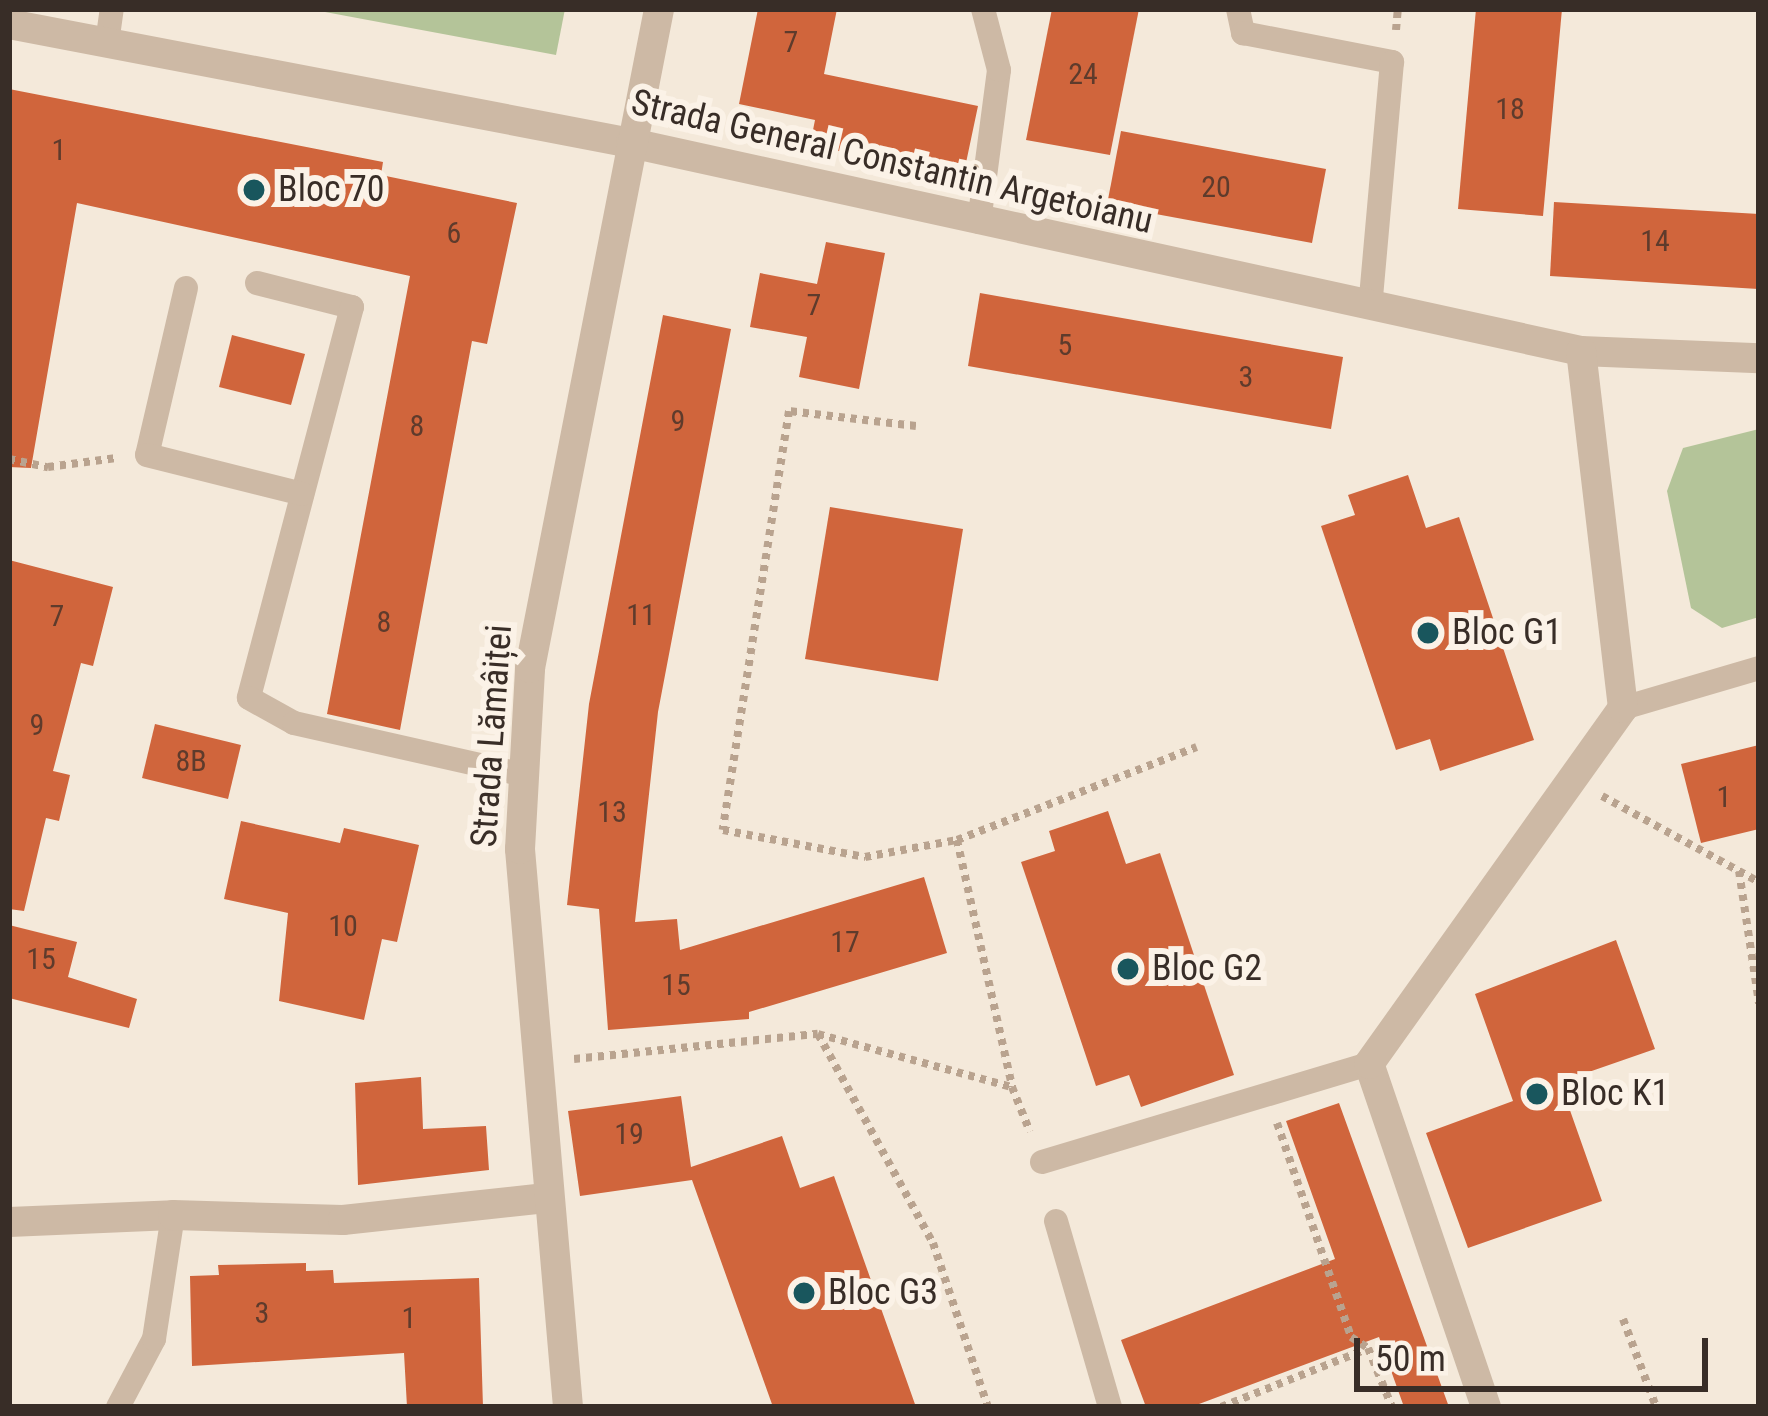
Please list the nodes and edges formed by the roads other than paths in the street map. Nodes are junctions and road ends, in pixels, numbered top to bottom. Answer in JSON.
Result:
{"nodes":[{"id":1,"x":112,"y":9,"type":"edge"},
{"id":2,"x":658,"y":9,"type":"edge"},
{"id":3,"x":983,"y":9,"type":"edge"},
{"id":4,"x":1238,"y":9,"type":"edge"},
{"id":5,"x":9,"y":24,"type":"edge"},
{"id":6,"x":106,"y":43,"type":"junction"},
{"id":7,"x":631,"y":143,"type":"junction"},
{"id":8,"x":979,"y":222,"type":"junction"},
{"id":9,"x":257,"y":283,"type":"dead end"},
{"id":10,"x":187,"y":288,"type":"dead end"},
{"id":11,"x":1370,"y":307,"type":"junction"},
{"id":12,"x":1580,"y":351,"type":"junction"},
{"id":13,"x":1759,"y":358,"type":"edge"},
{"id":14,"x":302,"y":494,"type":"junction"},
{"id":15,"x":1759,"y":668,"type":"edge"},
{"id":16,"x":1623,"y":708,"type":"junction"},
{"id":17,"x":524,"y":775,"type":"junction"},
{"id":18,"x":1369,"y":1064,"type":"junction"},
{"id":19,"x":1042,"y":1162,"type":"road end"},
{"id":20,"x":546,"y":1198,"type":"junction"},
{"id":21,"x":172,"y":1214,"type":"junction"},
{"id":22,"x":1056,"y":1221,"type":"dead end"},
{"id":23,"x":9,"y":1222,"type":"edge"},
{"id":24,"x":118,"y":1407,"type":"edge"},
{"id":25,"x":568,"y":1407,"type":"edge"},
{"id":26,"x":1110,"y":1407,"type":"edge"},
{"id":27,"x":1486,"y":1407,"type":"edge"}],
"edges":[{"from":1,"to":6,"type":"lane"},
{"from":2,"to":7,"type":"street","name":"Strada Lămâiței"},
{"from":3,"to":8,"type":"lane"},
{"from":4,"to":11,"type":"lane"},
{"from":5,"to":6,"type":"street","name":"Strada General Constantin Argetoianu"},
{"from":6,"to":7,"type":"street","name":"Strada General Constantin Argetoianu"},
{"from":7,"to":8,"type":"street","name":"Strada General Constantin Argetoianu"},
{"from":7,"to":17,"type":"street","name":"Strada Lămâiței"},
{"from":8,"to":11,"type":"street","name":"Strada General Constantin Argetoianu"},
{"from":9,"to":14,"type":"lane"},
{"from":10,"to":14,"type":"lane"},
{"from":11,"to":12,"type":"street","name":"Strada General Constantin Argetoianu"},
{"from":12,"to":13,"type":"street","name":"Strada General Constantin Argetoianu"},
{"from":12,"to":16,"type":"street"},
{"from":14,"to":17,"type":"lane"},
{"from":15,"to":16,"type":"lane"},
{"from":16,"to":18,"type":"street"},
{"from":17,"to":20,"type":"street","name":"Strada Lămâiței"},
{"from":18,"to":19,"type":"lane"},
{"from":18,"to":27,"type":"street"},
{"from":20,"to":21,"type":"street"},
{"from":20,"to":25,"type":"street","name":"Strada Lămâiței"},
{"from":21,"to":23,"type":"street"},
{"from":21,"to":24,"type":"lane"},
{"from":22,"to":26,"type":"lane"}]}
